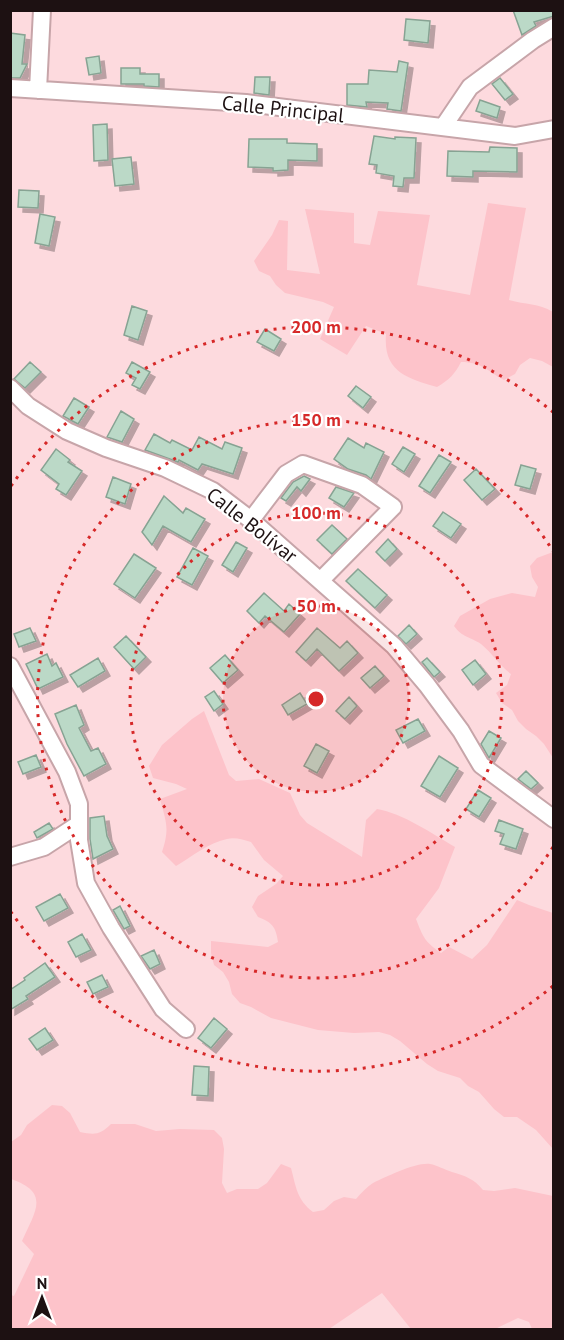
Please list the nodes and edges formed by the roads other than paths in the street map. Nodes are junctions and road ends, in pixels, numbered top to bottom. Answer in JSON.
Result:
{"nodes":[{"id":1,"x":42,"y":10,"type":"edge"},
{"id":2,"x":554,"y":27,"type":"edge"},
{"id":3,"x":10,"y":88,"type":"edge"},
{"id":4,"x":38,"y":90,"type":"junction"},
{"id":5,"x":443,"y":127,"type":"junction"},
{"id":6,"x":554,"y":129,"type":"edge"},
{"id":7,"x":10,"y":387,"type":"edge"},
{"id":8,"x":16,"y":404,"type":"edge"},
{"id":9,"x":251,"y":520,"type":"junction"},
{"id":10,"x":321,"y":580,"type":"junction"},
{"id":11,"x":10,"y":666,"type":"edge"},
{"id":12,"x":554,"y":819,"type":"edge"},
{"id":13,"x":79,"y":824,"type":"junction"},
{"id":14,"x":10,"y":857,"type":"edge"},
{"id":15,"x":186,"y":1029,"type":"dead end"}],
"edges":[{"from":1,"to":4,"type":"street"},
{"from":2,"to":5,"type":"street"},
{"from":3,"to":4,"type":"street","name":"Calle Principal"},
{"from":4,"to":5,"type":"street","name":"Calle Principal"},
{"from":5,"to":6,"type":"street","name":"Calle Principal"},
{"from":7,"to":8,"type":"street","name":"Calle Bolívar"},
{"from":8,"to":9,"type":"street","name":"Calle Bolívar"},
{"from":9,"to":10,"type":"street","name":"Calle Bolívar"},
{"from":9,"to":10,"type":"street"},
{"from":10,"to":12,"type":"street","name":"Calle Bolívar"},
{"from":11,"to":13,"type":"street"},
{"from":13,"to":14,"type":"street"},
{"from":13,"to":15,"type":"street"}]}
